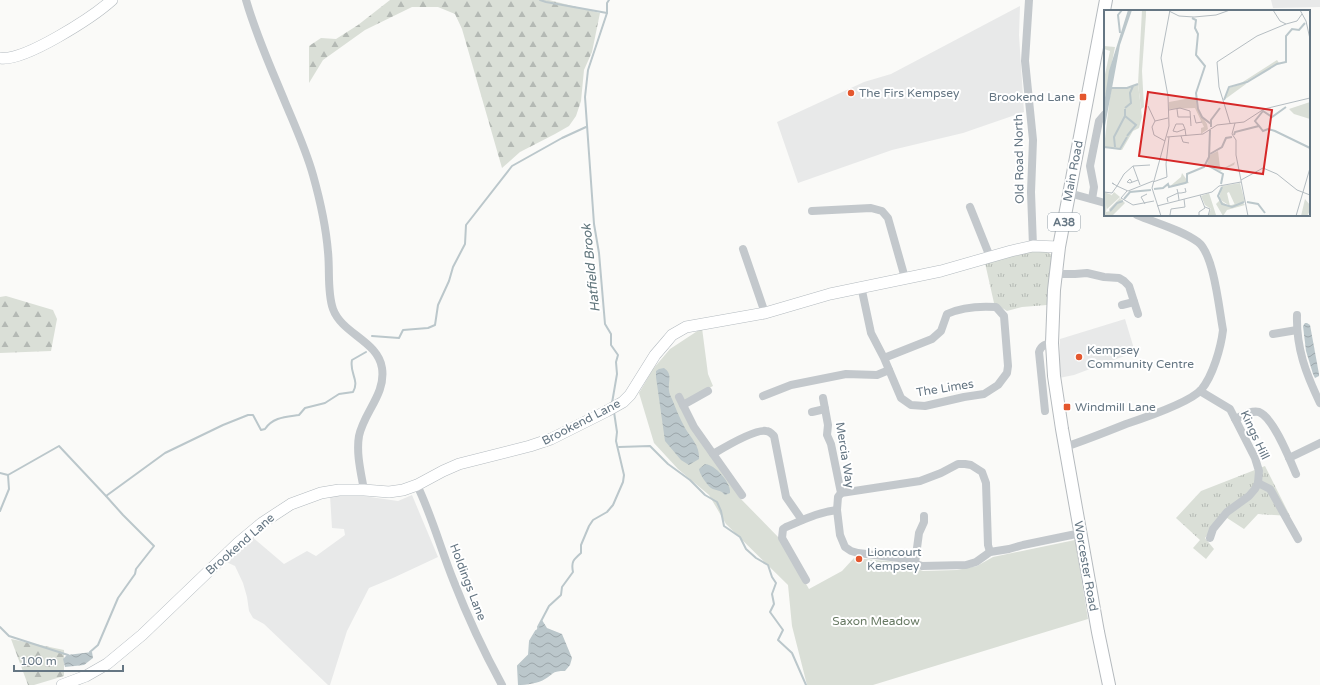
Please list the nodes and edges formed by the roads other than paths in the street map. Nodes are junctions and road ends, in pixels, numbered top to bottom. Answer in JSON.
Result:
{"nodes":[{"id":1,"x":112,"y":0,"type":"edge"},
{"id":2,"x":246,"y":0,"type":"edge"},
{"id":3,"x":1029,"y":0,"type":"edge"},
{"id":4,"x":1106,"y":0,"type":"edge"},
{"id":5,"x":1104,"y":10,"type":"edge"},
{"id":6,"x":1104,"y":10,"type":"edge"},
{"id":7,"x":0,"y":58,"type":"edge"},
{"id":8,"x":1104,"y":115,"type":"edge"},
{"id":9,"x":1069,"y":193,"type":"junction"},
{"id":10,"x":1092,"y":198,"type":"junction"},
{"id":11,"x":1104,"y":203,"type":"edge"},
{"id":12,"x":970,"y":207,"type":"dead end"},
{"id":13,"x":812,"y":211,"type":"dead end"},
{"id":14,"x":1139,"y":216,"type":"edge"},
{"id":15,"x":1033,"y":246,"type":"junction"},
{"id":16,"x":1060,"y":247,"type":"junction"},
{"id":17,"x":743,"y":249,"type":"dead end"},
{"id":18,"x":990,"y":257,"type":"junction"},
{"id":19,"x":1055,"y":274,"type":"junction"},
{"id":20,"x":906,"y":278,"type":"junction"},
{"id":21,"x":861,"y":286,"type":"junction"},
{"id":22,"x":1134,"y":302,"type":"junction"},
{"id":23,"x":1122,"y":305,"type":"dead end"},
{"id":24,"x":765,"y":313,"type":"junction"},
{"id":25,"x":1138,"y":314,"type":"dead end"},
{"id":26,"x":1297,"y":315,"type":"dead end"},
{"id":27,"x":1297,"y":330,"type":"junction"},
{"id":28,"x":1273,"y":334,"type":"dead end"},
{"id":29,"x":1052,"y":343,"type":"junction"},
{"id":30,"x":884,"y":358,"type":"junction"},
{"id":31,"x":889,"y":370,"type":"junction"},
{"id":32,"x":708,"y":391,"type":"dead end"},
{"id":33,"x":1200,"y":391,"type":"junction"},
{"id":34,"x":763,"y":396,"type":"dead end"},
{"id":35,"x":679,"y":397,"type":"dead end"},
{"id":36,"x":823,"y":398,"type":"dead end"},
{"id":37,"x":1320,"y":403,"type":"edge"},
{"id":38,"x":683,"y":406,"type":"junction"},
{"id":39,"x":825,"y":409,"type":"junction"},
{"id":40,"x":1045,"y":411,"type":"dead end"},
{"id":41,"x":812,"y":412,"type":"dead end"},
{"id":42,"x":1235,"y":419,"type":"junction"},
{"id":43,"x":1320,"y":443,"type":"edge"},
{"id":44,"x":1065,"y":446,"type":"junction"},
{"id":45,"x":714,"y":454,"type":"junction"},
{"id":46,"x":1289,"y":458,"type":"junction"},
{"id":47,"x":1296,"y":474,"type":"dead end"},
{"id":48,"x":1258,"y":482,"type":"junction"},
{"id":49,"x":417,"y":485,"type":"junction"},
{"id":50,"x":364,"y":490,"type":"junction"},
{"id":51,"x":842,"y":493,"type":"junction"},
{"id":52,"x":742,"y":495,"type":"dead end"},
{"id":53,"x":837,"y":510,"type":"junction"},
{"id":54,"x":924,"y":516,"type":"dead end"},
{"id":55,"x":802,"y":520,"type":"junction"},
{"id":56,"x":1081,"y":533,"type":"junction"},
{"id":57,"x":1210,"y":538,"type":"dead end"},
{"id":58,"x":1298,"y":539,"type":"dead end"},
{"id":59,"x":990,"y":552,"type":"junction"},
{"id":60,"x":915,"y":563,"type":"junction"},
{"id":61,"x":806,"y":580,"type":"dead end"},
{"id":62,"x":62,"y":685,"type":"edge"},
{"id":63,"x":502,"y":685,"type":"edge"},
{"id":64,"x":1109,"y":685,"type":"edge"}],
"edges":[{"from":1,"to":7,"type":"street"},
{"from":2,"to":50,"type":"street"},
{"from":3,"to":15,"type":"street","name":"Old Road North"},
{"from":4,"to":5,"type":"main road","name":"Main Road","number":"A38"},
{"from":6,"to":9,"type":"main road","name":"Main Road","number":"A38"},
{"from":8,"to":10,"type":"street"},
{"from":9,"to":10,"type":"street"},
{"from":9,"to":16,"type":"main road","name":"Main Road","number":"A38"},
{"from":10,"to":11,"type":"street"},
{"from":12,"to":18,"type":"street"},
{"from":13,"to":20,"type":"street"},
{"from":14,"to":33,"type":"street"},
{"from":15,"to":16,"type":"street","name":"Brookend Lane"},
{"from":15,"to":18,"type":"street","name":"Brookend Lane"},
{"from":16,"to":19,"type":"main road","name":"Main Road","number":"A38"},
{"from":17,"to":24,"type":"street"},
{"from":18,"to":20,"type":"street","name":"Brookend Lane"},
{"from":19,"to":22,"type":"street"},
{"from":19,"to":29,"type":"main road","name":"Main Road","number":"A38"},
{"from":20,"to":21,"type":"street","name":"Brookend Lane"},
{"from":21,"to":24,"type":"street","name":"Brookend Lane"},
{"from":21,"to":30,"type":"street","name":"The Limes"},
{"from":22,"to":23,"type":"street"},
{"from":22,"to":25,"type":"street"},
{"from":24,"to":49,"type":"street","name":"Brookend Lane"},
{"from":26,"to":27,"type":"street"},
{"from":27,"to":28,"type":"street"},
{"from":27,"to":37,"type":"street"},
{"from":29,"to":40,"type":"street"},
{"from":29,"to":44,"type":"main road","name":"Main Road","number":"A38"},
{"from":30,"to":31,"type":"street","name":"The Limes"},
{"from":30,"to":31,"type":"street","name":"The Limes"},
{"from":31,"to":34,"type":"street"},
{"from":32,"to":38,"type":"street"},
{"from":33,"to":42,"type":"street","name":"Kings Hill"},
{"from":33,"to":44,"type":"street"},
{"from":35,"to":38,"type":"street"},
{"from":36,"to":39,"type":"street","name":"Mercia Way"},
{"from":38,"to":45,"type":"street"},
{"from":39,"to":41,"type":"street","name":"Mercia Way"},
{"from":39,"to":51,"type":"street","name":"Mercia Way"},
{"from":42,"to":46,"type":"street"},
{"from":42,"to":48,"type":"street","name":"Kings Hill"},
{"from":43,"to":46,"type":"street"},
{"from":44,"to":56,"type":"main road","name":"Worcester Road","number":"A38"},
{"from":45,"to":52,"type":"street"},
{"from":45,"to":55,"type":"street"},
{"from":46,"to":47,"type":"street"},
{"from":48,"to":57,"type":"street"},
{"from":48,"to":58,"type":"street"},
{"from":49,"to":50,"type":"street","name":"Brookend Lane"},
{"from":49,"to":63,"type":"street","name":"Holdings Lane"},
{"from":50,"to":62,"type":"street","name":"Brookend Lane"},
{"from":51,"to":53,"type":"street","name":"Mercia Way"},
{"from":51,"to":59,"type":"street"},
{"from":53,"to":55,"type":"street"},
{"from":53,"to":60,"type":"street","name":"Mercia Way"},
{"from":54,"to":60,"type":"street"},
{"from":55,"to":61,"type":"street"},
{"from":56,"to":59,"type":"street","name":"Mercia Way"},
{"from":56,"to":64,"type":"main road","name":"Worcester Road","number":"A38"},
{"from":59,"to":60,"type":"street","name":"Mercia Way"}]}
